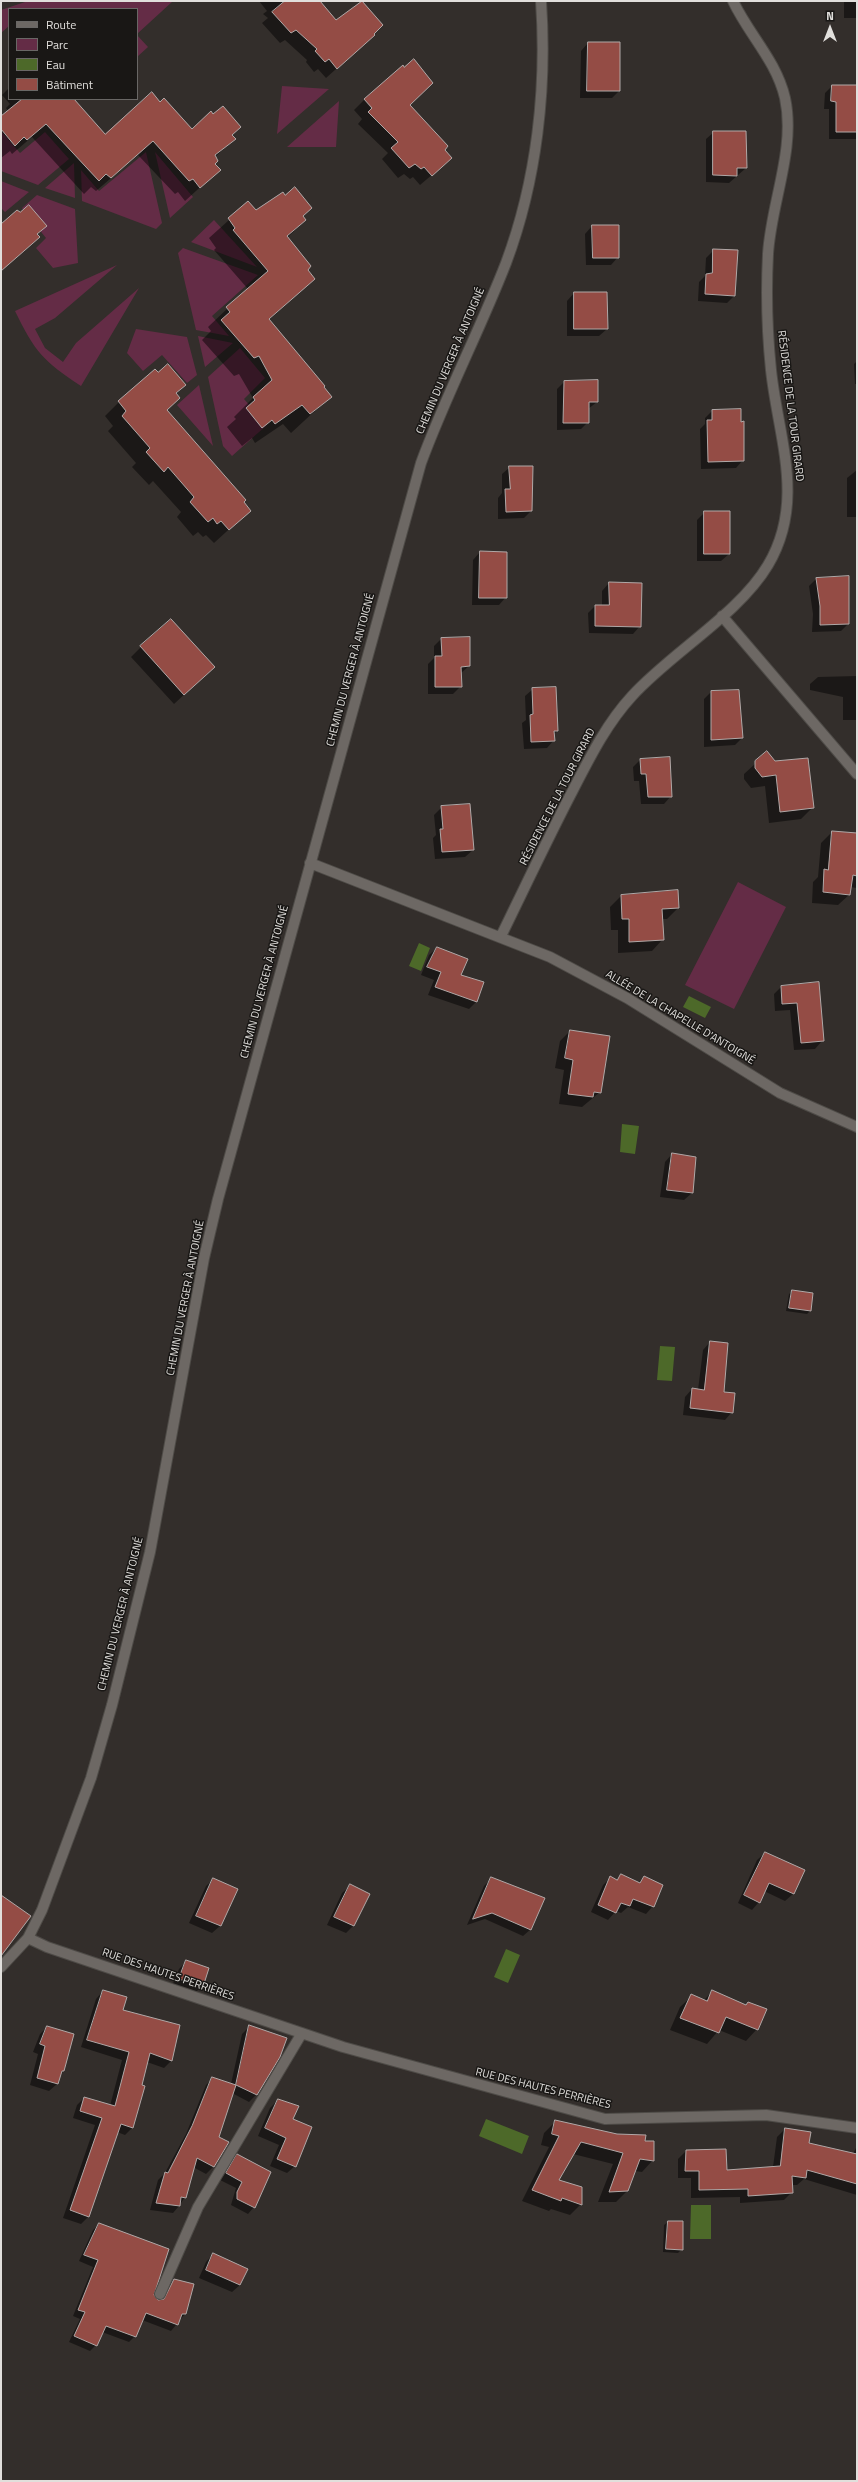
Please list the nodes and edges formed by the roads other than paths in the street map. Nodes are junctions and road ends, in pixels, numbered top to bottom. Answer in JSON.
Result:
{"nodes":[{"id":1,"x":541,"y":1,"type":"edge"},
{"id":2,"x":733,"y":1,"type":"edge"},
{"id":3,"x":722,"y":616,"type":"junction"},
{"id":4,"x":857,"y":774,"type":"edge"},
{"id":5,"x":310,"y":863,"type":"junction"},
{"id":6,"x":501,"y":936,"type":"junction"},
{"id":7,"x":857,"y":1127,"type":"edge"},
{"id":8,"x":28,"y":1938,"type":"junction"},
{"id":9,"x":1,"y":1967,"type":"edge"},
{"id":10,"x":302,"y":2033,"type":"junction"},
{"id":11,"x":857,"y":2128,"type":"edge"},
{"id":12,"x":160,"y":2294,"type":"dead end"}],
"edges":[{"from":1,"to":5,"type":"street","name":"CHEMIN DU VERGER À ANTOIGNÉ"},
{"from":2,"to":3,"type":"street","name":"RÉSIDENCE DE LA TOUR GIRARD"},
{"from":3,"to":4,"type":"street"},
{"from":3,"to":6,"type":"street","name":"RÉSIDENCE DE LA TOUR GIRARD"},
{"from":5,"to":6,"type":"street","name":"ALLÉE DE LA CHAPELLE D'ANTOIGNÉ"},
{"from":5,"to":8,"type":"street","name":"CHEMIN DU VERGER À ANTOIGNÉ"},
{"from":6,"to":7,"type":"street","name":"ALLÉE DE LA CHAPELLE D'ANTOIGNÉ"},
{"from":8,"to":9,"type":"street","name":"CHEMIN DU VERGER À ANTOIGNÉ"},
{"from":8,"to":10,"type":"street","name":"RUE DES HAUTES PERRIÈRES"},
{"from":10,"to":11,"type":"street","name":"RUE DES HAUTES PERRIÈRES"},
{"from":10,"to":12,"type":"street"}]}
